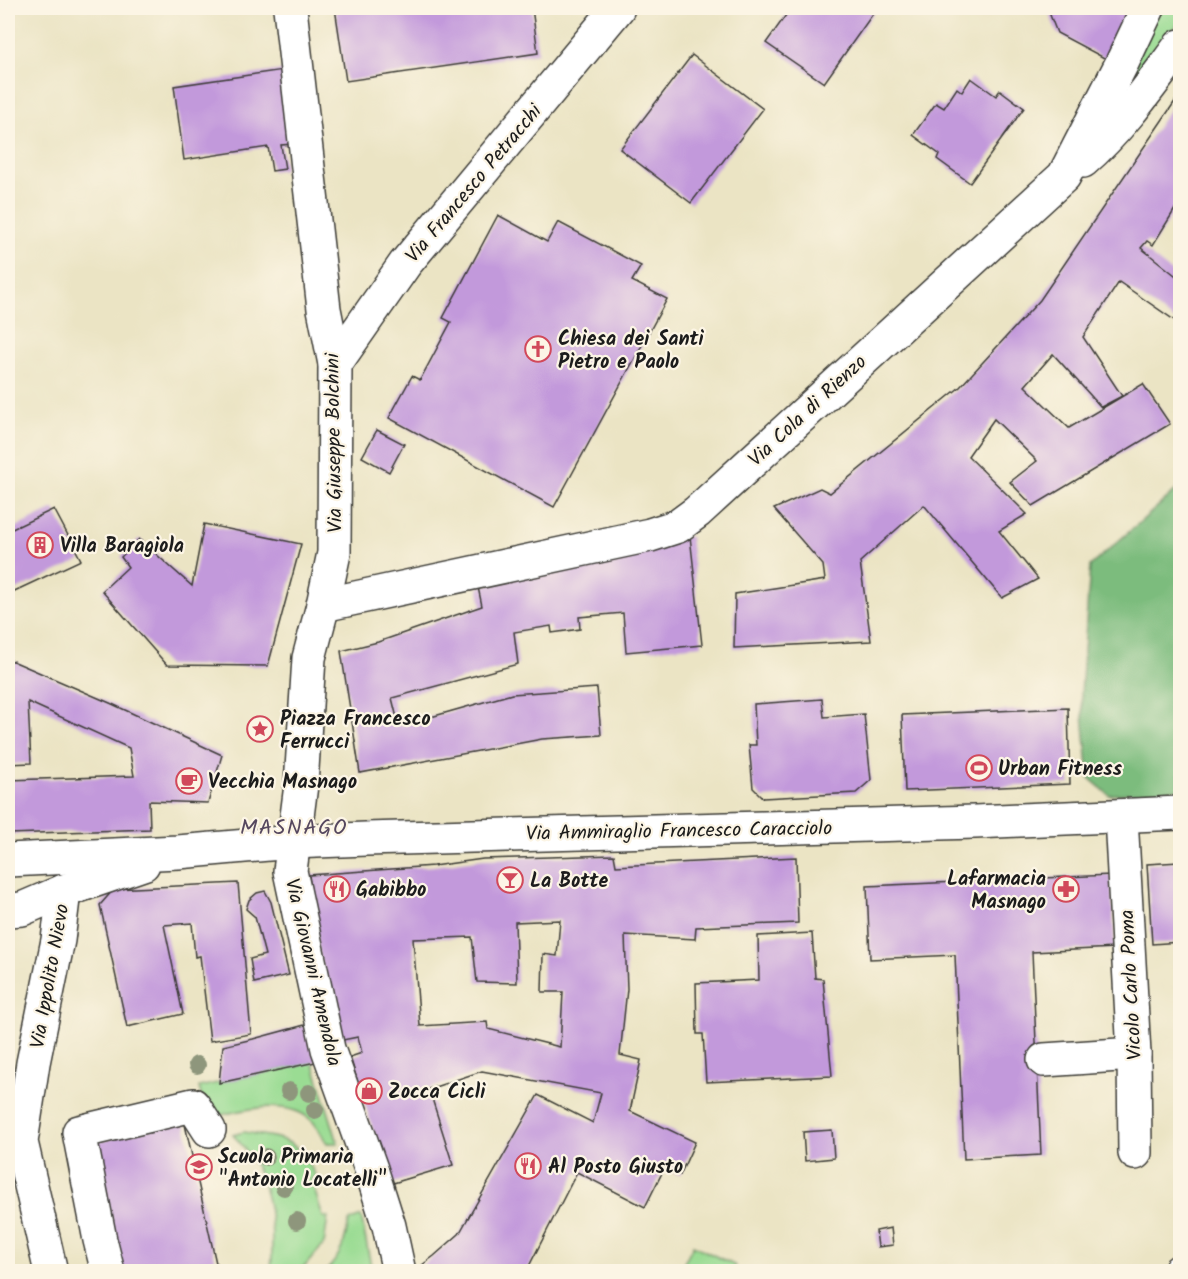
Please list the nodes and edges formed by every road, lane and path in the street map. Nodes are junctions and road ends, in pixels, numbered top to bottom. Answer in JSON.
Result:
{"nodes":[{"id":1,"x":290,"y":8,"type":"edge"},
{"id":2,"x":618,"y":8,"type":"edge"},
{"id":3,"x":1148,"y":8,"type":"edge"},
{"id":4,"x":1180,"y":46,"type":"edge"},
{"id":5,"x":1064,"y":176,"type":"junction"},
{"id":6,"x":335,"y":364,"type":"junction"},
{"id":7,"x":323,"y":605,"type":"junction"},
{"id":8,"x":1180,"y":813,"type":"edge"},
{"id":9,"x":1120,"y":817,"type":"junction"},
{"id":10,"x":292,"y":842,"type":"junction"},
{"id":11,"x":178,"y":852,"type":"junction"},
{"id":12,"x":8,"y":860,"type":"edge"},
{"id":13,"x":64,"y":891,"type":"junction"},
{"id":14,"x":8,"y":909,"type":"edge"},
{"id":15,"x":1134,"y":1054,"type":"junction"},
{"id":16,"x":1044,"y":1060,"type":"dead end"},
{"id":17,"x":209,"y":1130,"type":"dead end"},
{"id":18,"x":1135,"y":1153,"type":"dead end"},
{"id":19,"x":51,"y":1272,"type":"edge"},
{"id":20,"x":108,"y":1272,"type":"edge"},
{"id":21,"x":399,"y":1272,"type":"edge"}],
"edges":[{"from":1,"to":6,"type":"street","name":"Via Giuseppe Bolchini"},
{"from":2,"to":6,"type":"street","name":"Via Francesco Petracchi"},
{"from":3,"to":5,"type":"street","name":"Via Cola di Rienzo"},
{"from":4,"to":5,"type":"street"},
{"from":5,"to":7,"type":"street","name":"Via Cola di Rienzo"},
{"from":6,"to":7,"type":"street","name":"Via Giuseppe Bolchini"},
{"from":7,"to":10,"type":"street","name":"Via Giuseppe Bolchini"},
{"from":8,"to":9,"type":"street","name":"Via Ammiraglio Francesco Caracciolo"},
{"from":9,"to":10,"type":"street","name":"Via Ammiraglio Francesco Caracciolo"},
{"from":9,"to":15,"type":"street","name":"Vicolo Carlo Poma"},
{"from":10,"to":11,"type":"street","name":"Via Ammiraglio Francesco Caracciolo"},
{"from":10,"to":21,"type":"street","name":"Via Giovanni Amendola"},
{"from":11,"to":12,"type":"street","name":"Via Ammiraglio Francesco Caracciolo"},
{"from":11,"to":13,"type":"street","name":"Via Ammiraglio Francesco Caracciolo"},
{"from":13,"to":14,"type":"street","name":"Via Ammiraglio Francesco Caracciolo"},
{"from":13,"to":19,"type":"street","name":"Via Ippolito Nievo"},
{"from":15,"to":16,"type":"street"},
{"from":15,"to":18,"type":"street","name":"Vicolo Carlo Poma"},
{"from":17,"to":20,"type":"street"}]}
